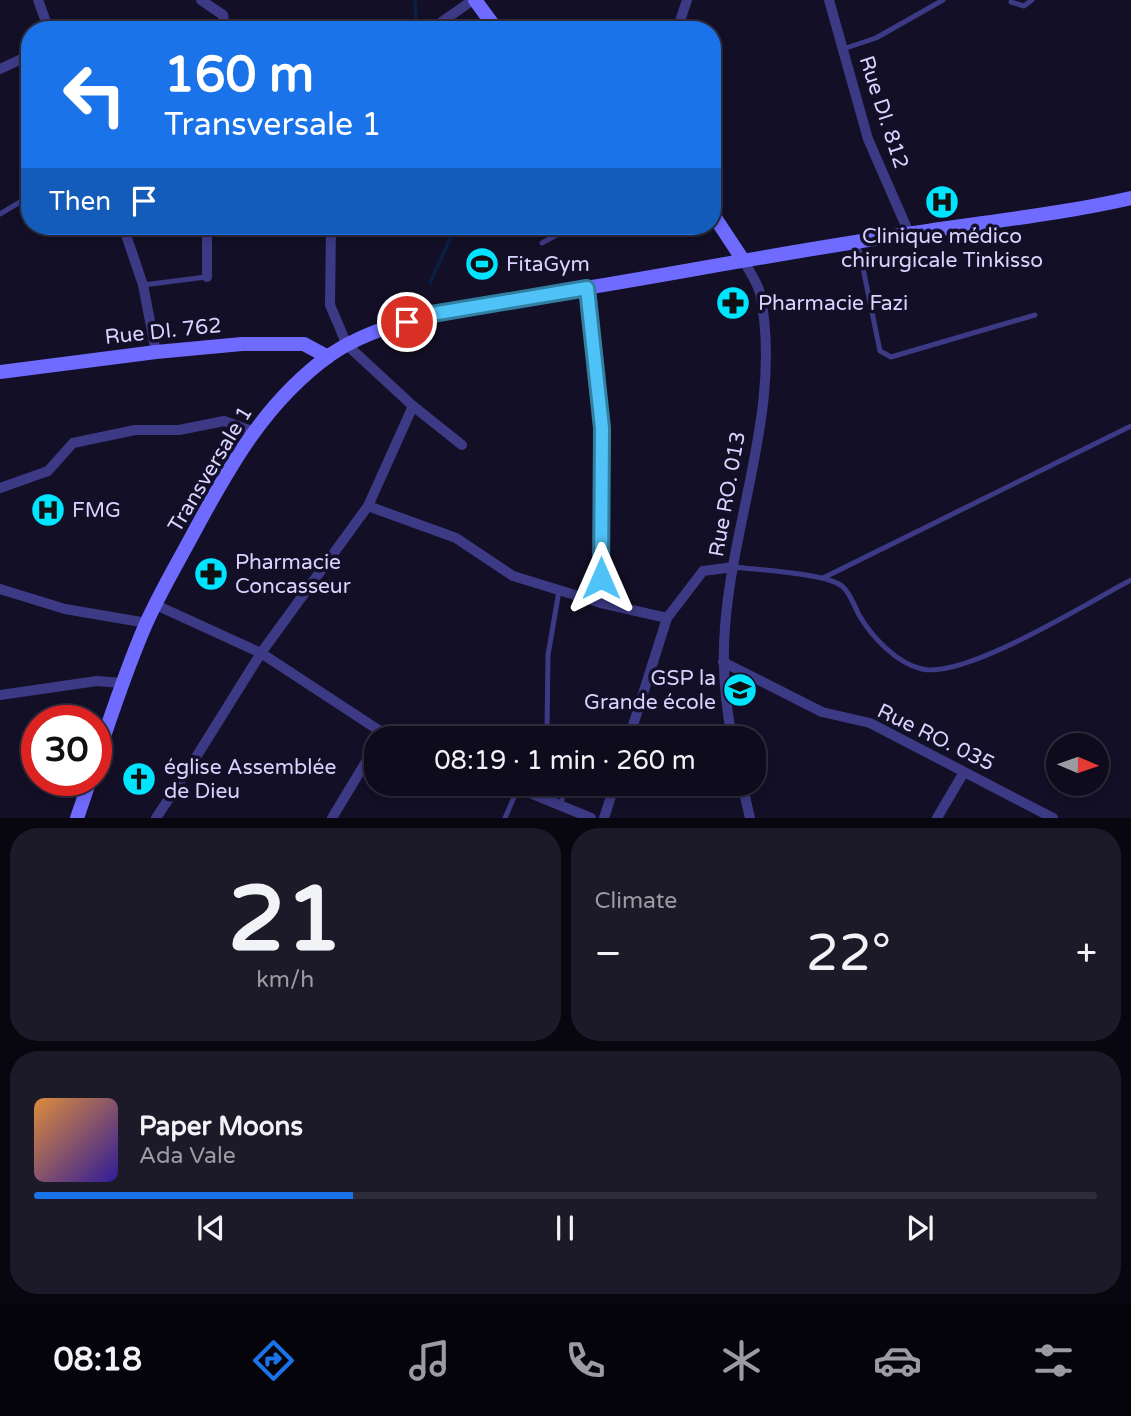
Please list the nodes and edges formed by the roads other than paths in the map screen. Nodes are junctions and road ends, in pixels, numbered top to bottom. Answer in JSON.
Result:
{"nodes":[{"id":1,"x":38,"y":0,"type":"edge"},
{"id":2,"x":201,"y":0,"type":"edge"},
{"id":3,"x":474,"y":0,"type":"edge"},
{"id":4,"x":687,"y":0,"type":"edge"},
{"id":5,"x":829,"y":0,"type":"edge"},
{"id":6,"x":943,"y":0,"type":"edge"},
{"id":7,"x":1032,"y":0,"type":"edge"},
{"id":8,"x":1010,"y":2,"type":"dead end"},
{"id":9,"x":46,"y":21,"type":"edge"},
{"id":10,"x":224,"y":21,"type":"edge"},
{"id":11,"x":443,"y":21,"type":"edge"},
{"id":12,"x":490,"y":21,"type":"edge"},
{"id":13,"x":680,"y":21,"type":"edge"},
{"id":14,"x":843,"y":49,"type":"junction"},
{"id":15,"x":21,"y":59,"type":"edge"},
{"id":16,"x":0,"y":69,"type":"edge"},
{"id":17,"x":1131,"y":198,"type":"edge"},
{"id":18,"x":21,"y":201,"type":"edge"},
{"id":19,"x":0,"y":214,"type":"edge"},
{"id":20,"x":721,"y":227,"type":"edge"},
{"id":21,"x":909,"y":233,"type":"junction"},
{"id":22,"x":126,"y":235,"type":"edge"},
{"id":23,"x":207,"y":235,"type":"edge"},
{"id":24,"x":331,"y":235,"type":"edge"},
{"id":25,"x":557,"y":235,"type":"edge"},
{"id":26,"x":858,"y":241,"type":"junction"},
{"id":27,"x":542,"y":243,"type":"dead end"},
{"id":28,"x":743,"y":260,"type":"junction"},
{"id":29,"x":207,"y":277,"type":"joint"},
{"id":30,"x":143,"y":285,"type":"junction"},
{"id":31,"x":587,"y":288,"type":"junction"},
{"id":32,"x":1035,"y":315,"type":"dead end"},
{"id":33,"x":347,"y":345,"type":"junction"},
{"id":34,"x":156,"y":352,"type":"junction"},
{"id":35,"x":328,"y":357,"type":"junction"},
{"id":36,"x":0,"y":372,"type":"edge"},
{"id":37,"x":413,"y":406,"type":"junction"},
{"id":38,"x":1131,"y":426,"type":"edge"},
{"id":39,"x":252,"y":432,"type":"junction"},
{"id":40,"x":462,"y":445,"type":"dead end"},
{"id":41,"x":0,"y":488,"type":"edge"},
{"id":42,"x":368,"y":506,"type":"junction"},
{"id":43,"x":734,"y":567,"type":"junction"},
{"id":44,"x":823,"y":578,"type":"junction"},
{"id":45,"x":1131,"y":580,"type":"edge"},
{"id":46,"x":0,"y":589,"type":"edge"},
{"id":47,"x":559,"y":591,"type":"junction"},
{"id":48,"x":601,"y":603,"type":"junction"},
{"id":49,"x":156,"y":605,"type":"junction"},
{"id":50,"x":667,"y":618,"type":"junction"},
{"id":51,"x":147,"y":623,"type":"junction"},
{"id":52,"x":261,"y":653,"type":"junction"},
{"id":53,"x":723,"y":662,"type":"junction"},
{"id":54,"x":122,"y":684,"type":"junction"},
{"id":55,"x":0,"y":695,"type":"edge"},
{"id":56,"x":112,"y":713,"type":"edge"},
{"id":57,"x":367,"y":726,"type":"edge"},
{"id":58,"x":547,"y":726,"type":"edge"},
{"id":59,"x":633,"y":726,"type":"edge"},
{"id":60,"x":731,"y":726,"type":"edge"},
{"id":61,"x":364,"y":765,"type":"edge"},
{"id":62,"x":964,"y":772,"type":"junction"},
{"id":63,"x":84,"y":796,"type":"edge"},
{"id":64,"x":510,"y":796,"type":"edge"},
{"id":65,"x":538,"y":796,"type":"edge"},
{"id":66,"x":563,"y":796,"type":"edge"},
{"id":67,"x":611,"y":796,"type":"edge"},
{"id":68,"x":745,"y":796,"type":"edge"},
{"id":69,"x":561,"y":805,"type":"junction"},
{"id":70,"x":77,"y":817,"type":"edge"},
{"id":71,"x":156,"y":817,"type":"edge"},
{"id":72,"x":332,"y":817,"type":"edge"},
{"id":73,"x":505,"y":817,"type":"edge"},
{"id":74,"x":591,"y":817,"type":"edge"},
{"id":75,"x":604,"y":817,"type":"edge"},
{"id":76,"x":750,"y":817,"type":"edge"},
{"id":77,"x":937,"y":817,"type":"edge"},
{"id":78,"x":1053,"y":817,"type":"edge"}],
"edges":[{"from":1,"to":9,"type":"street"},
{"from":2,"to":10,"type":"street"},
{"from":3,"to":11,"type":"street"},
{"from":3,"to":12,"type":"main road"},
{"from":4,"to":13,"type":"street"},
{"from":5,"to":14,"type":"street","name":"Rue DI. 812"},
{"from":6,"to":14,"type":"lane"},
{"from":7,"to":8,"type":"lane"},
{"from":14,"to":21,"type":"street","name":"Rue DI. 812"},
{"from":15,"to":16,"type":"street"},
{"from":17,"to":21,"type":"main road","name":"Transversale 1"},
{"from":18,"to":19,"type":"lane"},
{"from":20,"to":28,"type":"main road"},
{"from":21,"to":26,"type":"main road","name":"Transversale 1"},
{"from":22,"to":30,"type":"street"},
{"from":23,"to":29,"type":"street"},
{"from":24,"to":33,"type":"street"},
{"from":25,"to":27,"type":"lane"},
{"from":26,"to":28,"type":"main road","name":"Transversale 1"},
{"from":26,"to":32,"type":"lane"},
{"from":28,"to":31,"type":"main road","name":"Transversale 1"},
{"from":28,"to":43,"type":"street","name":"Rue RO. 013"},
{"from":29,"to":30,"type":"lane"},
{"from":30,"to":34,"type":"street"},
{"from":31,"to":33,"type":"main road","name":"Transversale 1"},
{"from":31,"to":48,"type":"street"},
{"from":33,"to":35,"type":"main road","name":"Transversale 1"},
{"from":33,"to":37,"type":"street"},
{"from":34,"to":35,"type":"main road","name":"Rue DI. 762"},
{"from":34,"to":36,"type":"main road","name":"Rue DI. 762"},
{"from":35,"to":39,"type":"main road","name":"Transversale 1"},
{"from":37,"to":40,"type":"street"},
{"from":37,"to":42,"type":"street"},
{"from":38,"to":44,"type":"lane"},
{"from":39,"to":41,"type":"street"},
{"from":39,"to":49,"type":"main road","name":"Transversale 1"},
{"from":42,"to":47,"type":"street"},
{"from":42,"to":52,"type":"street"},
{"from":43,"to":44,"type":"lane"},
{"from":43,"to":50,"type":"street"},
{"from":43,"to":53,"type":"street","name":"Rue RO. 013"},
{"from":44,"to":45,"type":"lane"},
{"from":46,"to":51,"type":"street"},
{"from":47,"to":48,"type":"street"},
{"from":47,"to":58,"type":"lane"},
{"from":48,"to":50,"type":"street"},
{"from":49,"to":51,"type":"main road","name":"Transversale 1"},
{"from":49,"to":52,"type":"street"},
{"from":50,"to":59,"type":"street"},
{"from":51,"to":54,"type":"main road","name":"Transversale 1"},
{"from":52,"to":57,"type":"street"},
{"from":52,"to":71,"type":"street"},
{"from":53,"to":60,"type":"street","name":"Rue RO. 013"},
{"from":53,"to":62,"type":"street","name":"Rue RO. 035"},
{"from":54,"to":55,"type":"street"},
{"from":54,"to":56,"type":"main road","name":"Transversale 1"},
{"from":61,"to":72,"type":"street"},
{"from":62,"to":77,"type":"street"},
{"from":62,"to":78,"type":"street","name":"Rue RO. 035"},
{"from":63,"to":70,"type":"main road"},
{"from":64,"to":73,"type":"lane"},
{"from":65,"to":69,"type":"street"},
{"from":66,"to":69,"type":"lane"},
{"from":67,"to":75,"type":"street"},
{"from":68,"to":76,"type":"street"},
{"from":69,"to":74,"type":"street"}]}
